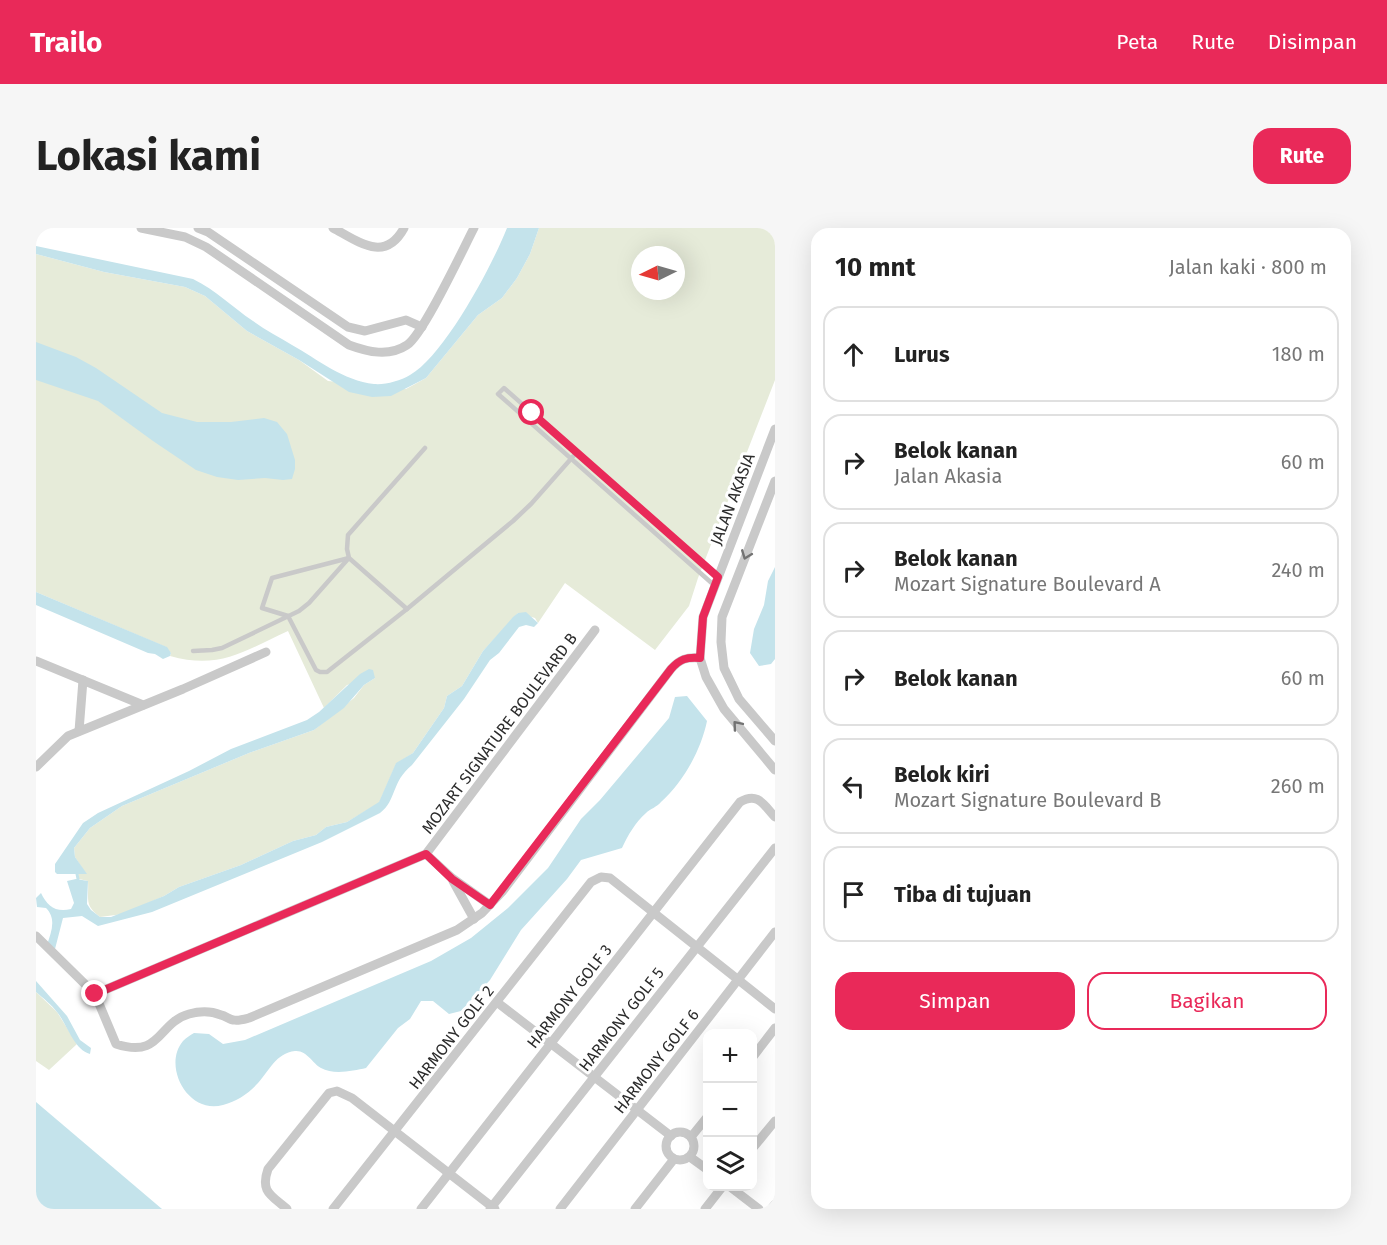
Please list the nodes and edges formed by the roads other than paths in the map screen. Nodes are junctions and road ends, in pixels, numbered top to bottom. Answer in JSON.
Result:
{"nodes":[{"id":1,"x":141,"y":228,"type":"edge"},
{"id":2,"x":198,"y":228,"type":"edge"},
{"id":3,"x":333,"y":228,"type":"edge"},
{"id":4,"x":404,"y":228,"type":"edge"},
{"id":5,"x":474,"y":228,"type":"edge"},
{"id":6,"x":422,"y":327,"type":"junction"},
{"id":7,"x":775,"y":429,"type":"edge"},
{"id":8,"x":425,"y":448,"type":"dead end"},
{"id":9,"x":577,"y":452,"type":"junction"},
{"id":10,"x":571,"y":459,"type":"junction"},
{"id":11,"x":775,"y":481,"type":"edge"},
{"id":12,"x":748,"y":500,"type":"junction"},
{"id":13,"x":765,"y":507,"type":"junction"},
{"id":14,"x":740,"y":521,"type":"junction"},
{"id":15,"x":757,"y":528,"type":"junction"},
{"id":16,"x":349,"y":558,"type":"junction"},
{"id":17,"x":717,"y":582,"type":"junction"},
{"id":18,"x":408,"y":609,"type":"junction"},
{"id":19,"x":288,"y":616,"type":"junction"},
{"id":20,"x":595,"y":630,"type":"dead end"},
{"id":21,"x":193,"y":651,"type":"dead end"},
{"id":22,"x":266,"y":652,"type":"dead end"},
{"id":23,"x":700,"y":658,"type":"junction"},
{"id":24,"x":36,"y":661,"type":"edge"},
{"id":25,"x":83,"y":680,"type":"junction"},
{"id":26,"x":143,"y":705,"type":"junction"},
{"id":27,"x":79,"y":731,"type":"junction"},
{"id":28,"x":775,"y":741,"type":"edge"},
{"id":29,"x":36,"y":767,"type":"edge"},
{"id":30,"x":775,"y":770,"type":"edge"},
{"id":31,"x":775,"y":817,"type":"edge"},
{"id":32,"x":775,"y":849,"type":"edge"},
{"id":33,"x":426,"y":854,"type":"junction"},
{"id":34,"x":452,"y":879,"type":"junction"},
{"id":35,"x":490,"y":905,"type":"junction"},
{"id":36,"x":653,"y":913,"type":"junction"},
{"id":37,"x":474,"y":919,"type":"junction"},
{"id":38,"x":775,"y":932,"type":"edge"},
{"id":39,"x":36,"y":936,"type":"edge"},
{"id":40,"x":697,"y":947,"type":"junction"},
{"id":41,"x":738,"y":980,"type":"junction"},
{"id":42,"x":95,"y":994,"type":"junction"},
{"id":43,"x":498,"y":1003,"type":"junction"},
{"id":44,"x":775,"y":1010,"type":"edge"},
{"id":45,"x":775,"y":1028,"type":"edge"},
{"id":46,"x":551,"y":1044,"type":"junction"},
{"id":47,"x":757,"y":1053,"type":"edge"},
{"id":48,"x":594,"y":1077,"type":"junction"},
{"id":49,"x":637,"y":1110,"type":"junction"},
{"id":50,"x":775,"y":1121,"type":"edge"},
{"id":51,"x":703,"y":1122,"type":"edge"},
{"id":52,"x":395,"y":1131,"type":"junction"},
{"id":53,"x":671,"y":1136,"type":"junction"},
{"id":54,"x":691,"y":1137,"type":"junction"},
{"id":55,"x":757,"y":1144,"type":"edge"},
{"id":56,"x":690,"y":1157,"type":"junction"},
{"id":57,"x":674,"y":1159,"type":"junction"},
{"id":58,"x":703,"y":1166,"type":"edge"},
{"id":59,"x":449,"y":1173,"type":"junction"},
{"id":60,"x":719,"y":1191,"type":"edge"},
{"id":61,"x":736,"y":1191,"type":"edge"},
{"id":62,"x":775,"y":1204,"type":"edge"},
{"id":63,"x":493,"y":1208,"type":"edge"},
{"id":64,"x":287,"y":1209,"type":"edge"},
{"id":65,"x":333,"y":1209,"type":"edge"},
{"id":66,"x":421,"y":1209,"type":"edge"},
{"id":67,"x":560,"y":1209,"type":"edge"},
{"id":68,"x":635,"y":1209,"type":"edge"},
{"id":69,"x":705,"y":1209,"type":"edge"},
{"id":70,"x":759,"y":1209,"type":"edge"},
{"id":71,"x":771,"y":1209,"type":"edge"}],
"edges":[{"from":1,"to":6,"type":"street"},
{"from":2,"to":6,"type":"street"},
{"from":3,"to":4,"type":"street"},
{"from":5,"to":6,"type":"street"},
{"from":7,"to":12,"type":"street","name":"JALAN AKASIA"},
{"from":8,"to":16,"type":"lane"},
{"from":9,"to":10,"type":"lane"},
{"from":9,"to":10,"type":"lane"},
{"from":9,"to":17,"type":"lane"},
{"from":10,"to":17,"type":"lane"},
{"from":10,"to":18,"type":"lane"},
{"from":11,"to":13,"type":"street","name":"JALAN AKASIA"},
{"from":12,"to":13,"type":"street"},
{"from":12,"to":14,"type":"street","name":"JALAN AKASIA"},
{"from":13,"to":15,"type":"street","name":"JALAN AKASIA"},
{"from":14,"to":15,"type":"street"},
{"from":14,"to":17,"type":"street","name":"JALAN AKASIA"},
{"from":15,"to":28,"type":"street","name":"JALAN AKASIA","one_way":true},
{"from":16,"to":18,"type":"lane"},
{"from":16,"to":19,"type":"lane"},
{"from":16,"to":19,"type":"lane"},
{"from":17,"to":23,"type":"street","name":"JALAN AKASIA"},
{"from":18,"to":19,"type":"lane"},
{"from":19,"to":21,"type":"lane"},
{"from":20,"to":33,"type":"street","name":"MOZART SIGNATURE BOULEVARD B"},
{"from":22,"to":26,"type":"street"},
{"from":30,"to":23,"type":"street","name":"JALAN AKASIA","one_way":true},
{"from":23,"to":35,"type":"street"},
{"from":24,"to":25,"type":"street"},
{"from":25,"to":26,"type":"street"},
{"from":25,"to":27,"type":"street"},
{"from":26,"to":27,"type":"street"},
{"from":27,"to":29,"type":"street"},
{"from":31,"to":36,"type":"street","name":"HARMONY GOLF 3"},
{"from":32,"to":40,"type":"street","name":"HARMONY GOLF 5"},
{"from":33,"to":34,"type":"street"},
{"from":33,"to":42,"type":"street","name":"MOZART SIGNATURE BOULEVARD B"},
{"from":34,"to":35,"type":"street"},
{"from":34,"to":37,"type":"street"},
{"from":35,"to":37,"type":"street"},
{"from":36,"to":40,"type":"street"},
{"from":36,"to":43,"type":"street","name":"HARMONY GOLF 2"},
{"from":36,"to":46,"type":"street","name":"HARMONY GOLF 3"},
{"from":37,"to":42,"type":"street"},
{"from":38,"to":41,"type":"street","name":"HARMONY GOLF 6"},
{"from":39,"to":42,"type":"street"},
{"from":40,"to":41,"type":"street"},
{"from":40,"to":48,"type":"street","name":"HARMONY GOLF 5"},
{"from":41,"to":44,"type":"street"},
{"from":41,"to":49,"type":"street","name":"HARMONY GOLF 6"},
{"from":43,"to":46,"type":"street"},
{"from":43,"to":52,"type":"street","name":"HARMONY GOLF 2"},
{"from":45,"to":47,"type":"street"},
{"from":46,"to":48,"type":"street"},
{"from":46,"to":59,"type":"street","name":"HARMONY GOLF 3"},
{"from":48,"to":49,"type":"street"},
{"from":48,"to":63,"type":"street","name":"HARMONY GOLF 5"},
{"from":49,"to":53,"type":"street"},
{"from":49,"to":67,"type":"street","name":"HARMONY GOLF 6"},
{"from":50,"to":55,"type":"street"},
{"from":51,"to":54,"type":"street"},
{"from":52,"to":59,"type":"street"},
{"from":52,"to":64,"type":"street"},
{"from":52,"to":65,"type":"street","name":"HARMONY GOLF 2"},
{"from":53,"to":54,"type":"street"},
{"from":53,"to":57,"type":"street"},
{"from":54,"to":56,"type":"street"},
{"from":56,"to":57,"type":"street"},
{"from":56,"to":58,"type":"street"},
{"from":57,"to":68,"type":"street"},
{"from":59,"to":63,"type":"street"},
{"from":59,"to":66,"type":"street","name":"HARMONY GOLF 3"},
{"from":60,"to":69,"type":"street"},
{"from":61,"to":70,"type":"street"},
{"from":62,"to":71,"type":"street"}]}
